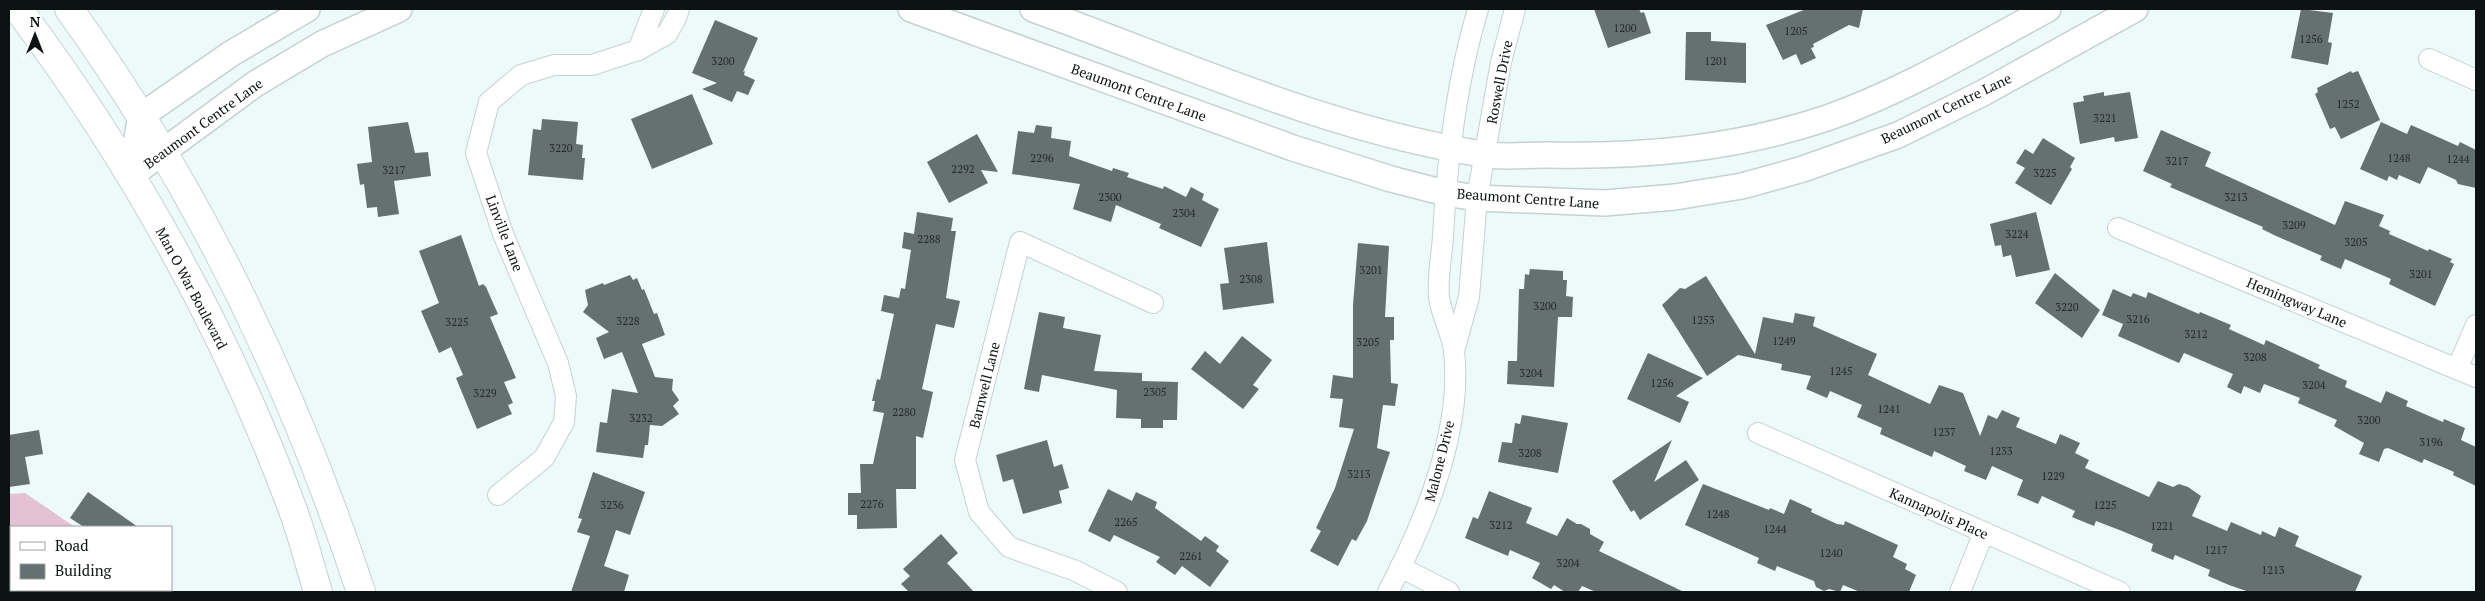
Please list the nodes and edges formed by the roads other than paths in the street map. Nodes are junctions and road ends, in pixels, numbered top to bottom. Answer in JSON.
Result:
{"nodes":[{"id":1,"x":18,"y":9,"type":"edge"},
{"id":2,"x":69,"y":9,"type":"edge"},
{"id":3,"x":307,"y":9,"type":"edge"},
{"id":4,"x":399,"y":9,"type":"edge"},
{"id":5,"x":654,"y":9,"type":"edge"},
{"id":6,"x":679,"y":9,"type":"edge"},
{"id":7,"x":911,"y":9,"type":"edge"},
{"id":8,"x":1033,"y":9,"type":"edge"},
{"id":9,"x":1478,"y":9,"type":"edge"},
{"id":10,"x":1515,"y":9,"type":"edge"},
{"id":11,"x":2048,"y":9,"type":"edge"},
{"id":12,"x":2135,"y":9,"type":"edge"},
{"id":13,"x":638,"y":50,"type":"junction"},
{"id":14,"x":2429,"y":59,"type":"dead end"},
{"id":15,"x":2476,"y":80,"type":"edge"},
{"id":16,"x":141,"y":116,"type":"junction"},
{"id":17,"x":1451,"y":148,"type":"junction"},
{"id":18,"x":164,"y":153,"type":"junction"},
{"id":19,"x":1484,"y":155,"type":"junction"},
{"id":20,"x":130,"y":176,"type":"junction"},
{"id":21,"x":1446,"y":193,"type":"junction"},
{"id":22,"x":1477,"y":198,"type":"junction"},
{"id":23,"x":2118,"y":228,"type":"dead end"},
{"id":24,"x":1153,"y":303,"type":"dead end"},
{"id":25,"x":2476,"y":325,"type":"edge"},
{"id":26,"x":1454,"y":351,"type":"junction"},
{"id":27,"x":2457,"y":368,"type":"junction"},
{"id":28,"x":2476,"y":377,"type":"edge"},
{"id":29,"x":1758,"y":433,"type":"dead end"},
{"id":30,"x":498,"y":495,"type":"dead end"},
{"id":31,"x":1984,"y":532,"type":"junction"},
{"id":32,"x":1400,"y":567,"type":"junction"},
{"id":33,"x":318,"y":592,"type":"edge"},
{"id":34,"x":361,"y":592,"type":"edge"},
{"id":35,"x":1117,"y":592,"type":"edge"},
{"id":36,"x":1388,"y":592,"type":"edge"},
{"id":37,"x":1449,"y":592,"type":"edge"},
{"id":38,"x":1960,"y":592,"type":"edge"},
{"id":39,"x":2120,"y":592,"type":"edge"}],
"edges":[{"from":1,"to":20,"type":"main road","name":"Man O War Boulevard"},
{"from":2,"to":16,"type":"main road"},
{"from":3,"to":16,"type":"street"},
{"from":4,"to":18,"type":"street","name":"Beaumont Centre Lane"},
{"from":5,"to":13,"type":"street"},
{"from":6,"to":13,"type":"street","name":"Linville Lane"},
{"from":7,"to":21,"type":"street","name":"Beaumont Centre Lane"},
{"from":8,"to":17,"type":"street"},
{"from":9,"to":17,"type":"street"},
{"from":10,"to":19,"type":"street","name":"Roswell Drive"},
{"from":11,"to":19,"type":"street"},
{"from":12,"to":22,"type":"street","name":"Beaumont Centre Lane"},
{"from":13,"to":30,"type":"street","name":"Linville Lane"},
{"from":14,"to":15,"type":"street"},
{"from":16,"to":18,"type":"main road"},
{"from":16,"to":20,"type":"street","name":"Beaumont Centre Lane"},
{"from":17,"to":19,"type":"street"},
{"from":17,"to":21,"type":"street","name":"Malone Drive"},
{"from":18,"to":20,"type":"street","name":"Beaumont Centre Lane"},
{"from":18,"to":34,"type":"main road"},
{"from":19,"to":22,"type":"street","name":"Malone Drive"},
{"from":20,"to":33,"type":"main road","name":"Man O War Boulevard"},
{"from":21,"to":22,"type":"street","name":"Beaumont Centre Lane"},
{"from":21,"to":26,"type":"street","name":"Malone Drive"},
{"from":22,"to":26,"type":"street","name":"Malone Drive"},
{"from":23,"to":27,"type":"street","name":"Hemingway Lane"},
{"from":24,"to":35,"type":"street","name":"Barnwell Lane"},
{"from":25,"to":27,"type":"street"},
{"from":26,"to":32,"type":"street","name":"Malone Drive"},
{"from":27,"to":28,"type":"street","name":"Hemingway Lane"},
{"from":29,"to":31,"type":"street","name":"Kannapolis Place"},
{"from":31,"to":38,"type":"street"},
{"from":31,"to":39,"type":"street","name":"Kannapolis Place"},
{"from":32,"to":36,"type":"street","name":"Malone Drive"},
{"from":32,"to":37,"type":"street"}]}
